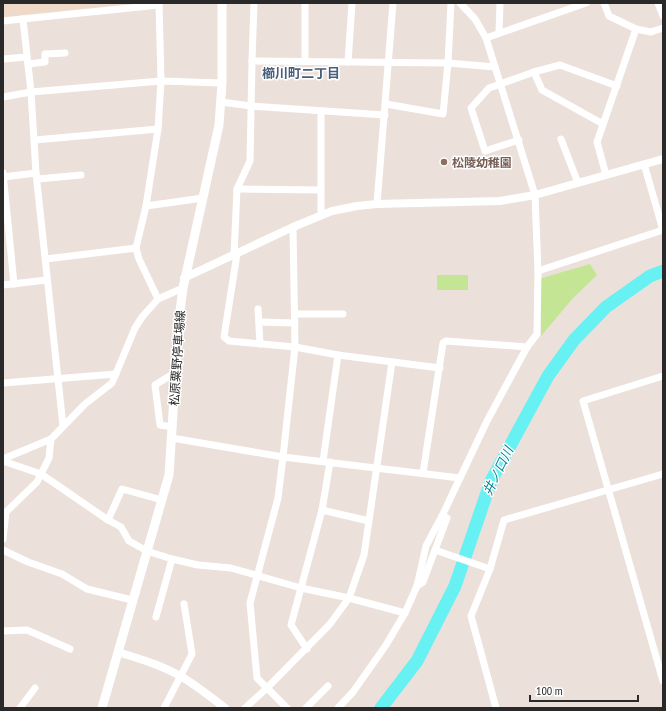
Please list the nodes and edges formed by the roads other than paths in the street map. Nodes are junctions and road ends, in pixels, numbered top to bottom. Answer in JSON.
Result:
{"nodes":[{"id":1,"x":222,"y":3,"type":"edge"},
{"id":2,"x":254,"y":3,"type":"edge"},
{"id":3,"x":305,"y":3,"type":"edge"},
{"id":4,"x":352,"y":3,"type":"edge"},
{"id":5,"x":393,"y":3,"type":"edge"},
{"id":6,"x":451,"y":3,"type":"edge"},
{"id":7,"x":460,"y":3,"type":"edge"},
{"id":8,"x":500,"y":3,"type":"edge"},
{"id":9,"x":586,"y":3,"type":"edge"},
{"id":10,"x":604,"y":3,"type":"edge"},
{"id":11,"x":658,"y":3,"type":"edge"},
{"id":12,"x":159,"y":4,"type":"edge"},
{"id":13,"x":663,"y":16,"type":"edge"},
{"id":14,"x":23,"y":19,"type":"junction"},
{"id":15,"x":3,"y":21,"type":"edge"},
{"id":16,"x":663,"y":28,"type":"edge"},
{"id":17,"x":636,"y":29,"type":"junction"},
{"id":18,"x":499,"y":33,"type":"junction"},
{"id":19,"x":486,"y":38,"type":"junction"},
{"id":20,"x":65,"y":52,"type":"dead end"},
{"id":21,"x":3,"y":59,"type":"edge"},
{"id":22,"x":28,"y":60,"type":"junction"},
{"id":23,"x":252,"y":61,"type":"junction"},
{"id":24,"x":305,"y":61,"type":"junction"},
{"id":25,"x":348,"y":62,"type":"junction"},
{"id":26,"x":389,"y":62,"type":"junction"},
{"id":27,"x":448,"y":63,"type":"junction"},
{"id":28,"x":495,"y":67,"type":"junction"},
{"id":29,"x":534,"y":72,"type":"junction"},
{"id":30,"x":161,"y":81,"type":"junction"},
{"id":31,"x":222,"y":83,"type":"junction"},
{"id":32,"x":501,"y":83,"type":"junction"},
{"id":33,"x":617,"y":86,"type":"junction"},
{"id":34,"x":31,"y":92,"type":"junction"},
{"id":35,"x":3,"y":97,"type":"edge"},
{"id":36,"x":221,"y":102,"type":"junction"},
{"id":37,"x":386,"y":104,"type":"junction"},
{"id":38,"x":251,"y":106,"type":"junction"},
{"id":39,"x":320,"y":111,"type":"junction"},
{"id":40,"x":385,"y":116,"type":"junction"},
{"id":41,"x":603,"y":124,"type":"junction"},
{"id":42,"x":158,"y":129,"type":"junction"},
{"id":43,"x":561,"y":139,"type":"dead end"},
{"id":44,"x":35,"y":140,"type":"junction"},
{"id":45,"x":518,"y":140,"type":"junction"},
{"id":46,"x":663,"y":159,"type":"edge"},
{"id":47,"x":644,"y":164,"type":"junction"},
{"id":48,"x":3,"y":173,"type":"edge"},
{"id":49,"x":81,"y":175,"type":"dead end"},
{"id":50,"x":606,"y":175,"type":"junction"},
{"id":51,"x":37,"y":176,"type":"junction"},
{"id":52,"x":3,"y":177,"type":"edge"},
{"id":53,"x":578,"y":183,"type":"junction"},
{"id":54,"x":237,"y":189,"type":"junction"},
{"id":55,"x":321,"y":190,"type":"junction"},
{"id":56,"x":536,"y":195,"type":"junction"},
{"id":57,"x":203,"y":198,"type":"junction"},
{"id":58,"x":377,"y":204,"type":"junction"},
{"id":59,"x":146,"y":206,"type":"junction"},
{"id":60,"x":321,"y":215,"type":"junction"},
{"id":61,"x":293,"y":227,"type":"junction"},
{"id":62,"x":663,"y":230,"type":"edge"},
{"id":63,"x":136,"y":248,"type":"junction"},
{"id":64,"x":236,"y":255,"type":"junction"},
{"id":65,"x":46,"y":259,"type":"junction"},
{"id":66,"x":538,"y":271,"type":"junction"},
{"id":67,"x":184,"y":278,"type":"junction"},
{"id":68,"x":47,"y":280,"type":"junction"},
{"id":69,"x":14,"y":284,"type":"junction"},
{"id":70,"x":3,"y":285,"type":"edge"},
{"id":71,"x":183,"y":288,"type":"junction"},
{"id":72,"x":158,"y":299,"type":"junction"},
{"id":73,"x":258,"y":309,"type":"dead end"},
{"id":74,"x":295,"y":314,"type":"junction"},
{"id":75,"x":342,"y":314,"type":"dead end"},
{"id":76,"x":260,"y":322,"type":"junction"},
{"id":77,"x":295,"y":323,"type":"junction"},
{"id":78,"x":260,"y":344,"type":"junction"},
{"id":79,"x":295,"y":347,"type":"junction"},
{"id":80,"x":527,"y":347,"type":"junction"},
{"id":81,"x":338,"y":355,"type":"junction"},
{"id":82,"x":392,"y":362,"type":"junction"},
{"id":83,"x":440,"y":368,"type":"junction"},
{"id":84,"x":176,"y":372,"type":"junction"},
{"id":85,"x":116,"y":374,"type":"junction"},
{"id":86,"x":663,"y":376,"type":"edge"},
{"id":87,"x":58,"y":379,"type":"junction"},
{"id":88,"x":3,"y":383,"type":"edge"},
{"id":89,"x":63,"y":426,"type":"junction"},
{"id":90,"x":173,"y":427,"type":"junction"},
{"id":91,"x":172,"y":438,"type":"junction"},
{"id":92,"x":51,"y":439,"type":"junction"},
{"id":93,"x":282,"y":457,"type":"junction"},
{"id":94,"x":3,"y":460,"type":"edge"},
{"id":95,"x":327,"y":462,"type":"junction"},
{"id":96,"x":376,"y":468,"type":"junction"},
{"id":97,"x":423,"y":473,"type":"junction"},
{"id":98,"x":41,"y":474,"type":"junction"},
{"id":99,"x":663,"y":474,"type":"edge"},
{"id":100,"x":460,"y":478,"type":"junction"},
{"id":101,"x":608,"y":490,"type":"junction"},
{"id":102,"x":162,"y":500,"type":"junction"},
{"id":103,"x":322,"y":510,"type":"junction"},
{"id":104,"x":442,"y":516,"type":"junction"},
{"id":105,"x":108,"y":520,"type":"junction"},
{"id":106,"x":369,"y":521,"type":"junction"},
{"id":107,"x":3,"y":539,"type":"edge"},
{"id":108,"x":3,"y":550,"type":"edge"},
{"id":109,"x":147,"y":551,"type":"junction"},
{"id":110,"x":437,"y":551,"type":"junction"},
{"id":111,"x":172,"y":560,"type":"junction"},
{"id":112,"x":486,"y":568,"type":"junction"},
{"id":113,"x":258,"y":575,"type":"junction"},
{"id":114,"x":417,"y":586,"type":"junction"},
{"id":115,"x":301,"y":588,"type":"junction"},
{"id":116,"x":349,"y":598,"type":"junction"},
{"id":117,"x":132,"y":600,"type":"junction"},
{"id":118,"x":184,"y":604,"type":"dead end"},
{"id":119,"x":405,"y":613,"type":"junction"},
{"id":120,"x":156,"y":617,"type":"dead end"},
{"id":121,"x":3,"y":631,"type":"edge"},
{"id":122,"x":70,"y":649,"type":"dead end"},
{"id":123,"x":307,"y":649,"type":"junction"},
{"id":124,"x":118,"y":652,"type":"junction"},
{"id":125,"x":181,"y":677,"type":"junction"},
{"id":126,"x":663,"y":681,"type":"edge"},
{"id":127,"x":328,"y":686,"type":"dead end"},
{"id":128,"x":35,"y":688,"type":"dead end"},
{"id":129,"x":266,"y":689,"type":"junction"},
{"id":130,"x":20,"y":708,"type":"edge"},
{"id":131,"x":102,"y":708,"type":"edge"},
{"id":132,"x":164,"y":708,"type":"edge"},
{"id":133,"x":225,"y":708,"type":"edge"},
{"id":134,"x":245,"y":708,"type":"edge"},
{"id":135,"x":287,"y":708,"type":"edge"},
{"id":136,"x":306,"y":708,"type":"edge"},
{"id":137,"x":338,"y":708,"type":"edge"},
{"id":138,"x":496,"y":708,"type":"edge"}],
"edges":[{"from":1,"to":31,"type":"main road","name":"松原粟野停車場線"},
{"from":2,"to":23,"type":"street"},
{"from":3,"to":24,"type":"street"},
{"from":4,"to":25,"type":"street"},
{"from":5,"to":26,"type":"street"},
{"from":6,"to":27,"type":"street"},
{"from":7,"to":19,"type":"street"},
{"from":8,"to":18,"type":"street"},
{"from":9,"to":18,"type":"street"},
{"from":10,"to":17,"type":"street"},
{"from":11,"to":13,"type":"street"},
{"from":12,"to":14,"type":"street"},
{"from":12,"to":30,"type":"street"},
{"from":14,"to":15,"type":"street"},
{"from":14,"to":22,"type":"street"},
{"from":16,"to":17,"type":"street"},
{"from":17,"to":33,"type":"street"},
{"from":18,"to":19,"type":"street"},
{"from":19,"to":28,"type":"street"},
{"from":20,"to":22,"type":"street"},
{"from":21,"to":22,"type":"street"},
{"from":22,"to":34,"type":"street"},
{"from":23,"to":24,"type":"street"},
{"from":23,"to":38,"type":"street"},
{"from":24,"to":25,"type":"street"},
{"from":25,"to":26,"type":"street"},
{"from":26,"to":27,"type":"street"},
{"from":26,"to":37,"type":"street"},
{"from":27,"to":28,"type":"street"},
{"from":27,"to":37,"type":"street"},
{"from":28,"to":32,"type":"street"},
{"from":29,"to":32,"type":"street"},
{"from":29,"to":33,"type":"street"},
{"from":29,"to":41,"type":"street"},
{"from":30,"to":31,"type":"street"},
{"from":30,"to":34,"type":"street"},
{"from":30,"to":42,"type":"street"},
{"from":31,"to":36,"type":"main road","name":"松原粟野停車場線"},
{"from":32,"to":45,"type":"street"},
{"from":32,"to":45,"type":"street"},
{"from":33,"to":41,"type":"street"},
{"from":34,"to":35,"type":"street"},
{"from":34,"to":44,"type":"street"},
{"from":36,"to":38,"type":"street"},
{"from":36,"to":57,"type":"main road","name":"松原粟野停車場線"},
{"from":37,"to":40,"type":"street"},
{"from":38,"to":39,"type":"street"},
{"from":38,"to":54,"type":"street"},
{"from":39,"to":40,"type":"street"},
{"from":39,"to":55,"type":"street"},
{"from":40,"to":58,"type":"street"},
{"from":41,"to":50,"type":"street"},
{"from":42,"to":44,"type":"street"},
{"from":42,"to":59,"type":"street"},
{"from":43,"to":53,"type":"street"},
{"from":44,"to":51,"type":"street"},
{"from":45,"to":56,"type":"street"},
{"from":46,"to":47,"type":"street"},
{"from":47,"to":50,"type":"street"},
{"from":47,"to":62,"type":"street"},
{"from":48,"to":52,"type":"street"},
{"from":49,"to":51,"type":"street"},
{"from":50,"to":53,"type":"street"},
{"from":51,"to":52,"type":"street"},
{"from":51,"to":65,"type":"street"},
{"from":52,"to":69,"type":"street"},
{"from":53,"to":56,"type":"street"},
{"from":54,"to":55,"type":"street"},
{"from":54,"to":64,"type":"street"},
{"from":55,"to":60,"type":"street"},
{"from":56,"to":58,"type":"street"},
{"from":56,"to":66,"type":"street"},
{"from":57,"to":59,"type":"street"},
{"from":57,"to":67,"type":"main road","name":"松原粟野停車場線"},
{"from":58,"to":60,"type":"street"},
{"from":59,"to":63,"type":"street"},
{"from":60,"to":61,"type":"street"},
{"from":61,"to":64,"type":"street"},
{"from":61,"to":74,"type":"street"},
{"from":62,"to":66,"type":"street"},
{"from":63,"to":65,"type":"street"},
{"from":63,"to":72,"type":"street"},
{"from":64,"to":67,"type":"street"},
{"from":64,"to":78,"type":"street"},
{"from":65,"to":68,"type":"street"},
{"from":66,"to":80,"type":"street"},
{"from":67,"to":71,"type":"main road","name":"松原粟野停車場線"},
{"from":68,"to":69,"type":"street"},
{"from":68,"to":87,"type":"street"},
{"from":69,"to":70,"type":"street"},
{"from":71,"to":72,"type":"street"},
{"from":71,"to":84,"type":"main road","name":"松原粟野停車場線"},
{"from":72,"to":85,"type":"street"},
{"from":73,"to":76,"type":"street"},
{"from":74,"to":75,"type":"street"},
{"from":74,"to":77,"type":"street"},
{"from":76,"to":77,"type":"street"},
{"from":76,"to":78,"type":"street"},
{"from":77,"to":79,"type":"street"},
{"from":78,"to":79,"type":"street"},
{"from":79,"to":81,"type":"street"},
{"from":79,"to":93,"type":"street"},
{"from":80,"to":83,"type":"street"},
{"from":80,"to":100,"type":"street"},
{"from":81,"to":82,"type":"street"},
{"from":81,"to":95,"type":"street"},
{"from":82,"to":83,"type":"street"},
{"from":82,"to":96,"type":"street"},
{"from":83,"to":97,"type":"street"},
{"from":84,"to":90,"type":"main road","name":"松原粟野停車場線"},
{"from":84,"to":90,"type":"street"},
{"from":85,"to":87,"type":"street"},
{"from":85,"to":89,"type":"street"},
{"from":86,"to":101,"type":"street"},
{"from":87,"to":88,"type":"street"},
{"from":87,"to":89,"type":"street"},
{"from":89,"to":92,"type":"street"},
{"from":90,"to":91,"type":"main road","name":"松原粟野停車場線"},
{"from":91,"to":93,"type":"street"},
{"from":91,"to":102,"type":"main road","name":"松原粟野停車場線"},
{"from":92,"to":94,"type":"street"},
{"from":92,"to":98,"type":"street"},
{"from":93,"to":95,"type":"street"},
{"from":93,"to":113,"type":"street"},
{"from":94,"to":98,"type":"street"},
{"from":95,"to":96,"type":"street"},
{"from":95,"to":103,"type":"street"},
{"from":96,"to":97,"type":"street"},
{"from":96,"to":106,"type":"street"},
{"from":97,"to":100,"type":"street"},
{"from":98,"to":105,"type":"street"},
{"from":98,"to":107,"type":"street"},
{"from":99,"to":101,"type":"street"},
{"from":100,"to":104,"type":"street"},
{"from":101,"to":112,"type":"street"},
{"from":101,"to":126,"type":"street"},
{"from":102,"to":105,"type":"street"},
{"from":102,"to":109,"type":"main road","name":"松原粟野停車場線"},
{"from":103,"to":106,"type":"street"},
{"from":103,"to":115,"type":"street"},
{"from":104,"to":110,"type":"street"},
{"from":104,"to":114,"type":"street"},
{"from":105,"to":109,"type":"street"},
{"from":106,"to":116,"type":"street"},
{"from":108,"to":117,"type":"street"},
{"from":109,"to":111,"type":"street"},
{"from":109,"to":117,"type":"main road","name":"松原粟野停車場線"},
{"from":110,"to":112,"type":"street"},
{"from":110,"to":114,"type":"street"},
{"from":111,"to":113,"type":"street"},
{"from":111,"to":120,"type":"street"},
{"from":112,"to":138,"type":"street"},
{"from":113,"to":115,"type":"street"},
{"from":113,"to":129,"type":"street"},
{"from":114,"to":119,"type":"street"},
{"from":115,"to":116,"type":"street"},
{"from":115,"to":123,"type":"street"},
{"from":116,"to":119,"type":"street"},
{"from":116,"to":123,"type":"street"},
{"from":117,"to":124,"type":"main road","name":"松原粟野停車場線"},
{"from":118,"to":125,"type":"street"},
{"from":119,"to":137,"type":"street"},
{"from":121,"to":122,"type":"street"},
{"from":123,"to":129,"type":"street"},
{"from":124,"to":125,"type":"street"},
{"from":124,"to":131,"type":"main road","name":"松原粟野停車場線"},
{"from":125,"to":132,"type":"street"},
{"from":125,"to":133,"type":"street"},
{"from":127,"to":136,"type":"street"},
{"from":128,"to":130,"type":"street"},
{"from":129,"to":134,"type":"street"},
{"from":129,"to":135,"type":"street"}]}
